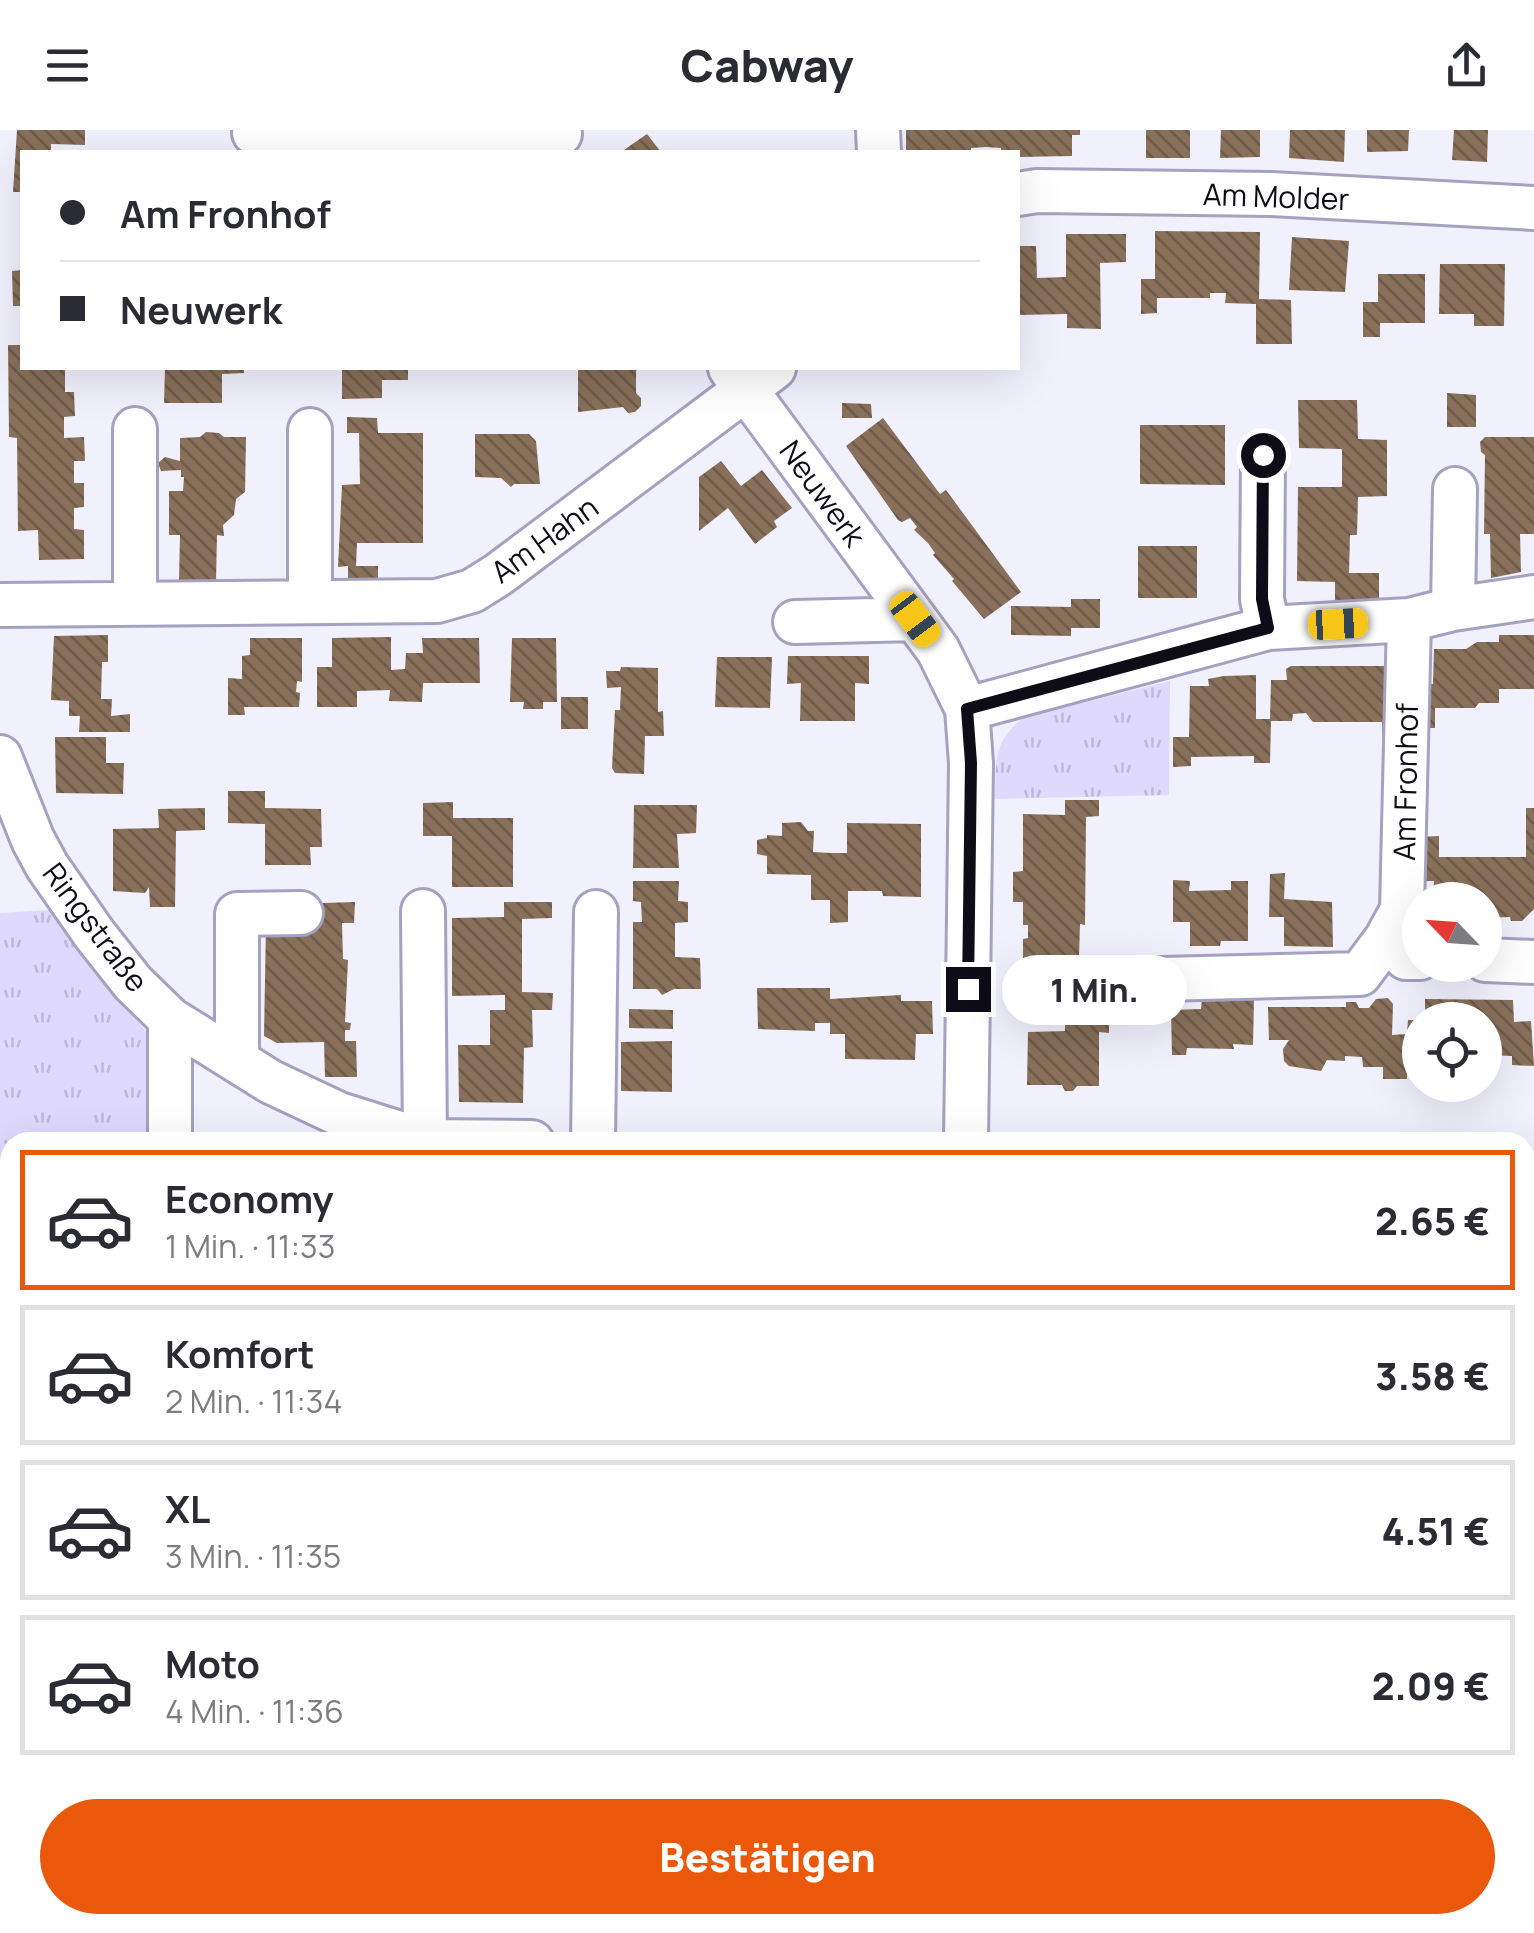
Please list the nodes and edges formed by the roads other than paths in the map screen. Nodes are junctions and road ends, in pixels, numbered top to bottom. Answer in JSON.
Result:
{"nodes":[{"id":1,"x":254,"y":133,"type":"dead end"},
{"id":2,"x":563,"y":139,"type":"edge"},
{"id":3,"x":1020,"y":194,"type":"edge"},
{"id":4,"x":1534,"y":208,"type":"edge"},
{"id":5,"x":750,"y":374,"type":"edge"},
{"id":6,"x":135,"y":429,"type":"dead end"},
{"id":7,"x":310,"y":430,"type":"dead end"},
{"id":8,"x":1263,"y":455,"type":"dead end"},
{"id":9,"x":1455,"y":489,"type":"dead end"},
{"id":10,"x":1534,"y":597,"type":"edge"},
{"id":11,"x":310,"y":602,"type":"junction"},
{"id":12,"x":135,"y":604,"type":"junction"},
{"id":13,"x":0,"y":605,"type":"edge"},
{"id":14,"x":1453,"y":609,"type":"junction"},
{"id":15,"x":915,"y":619,"type":"junction"},
{"id":16,"x":1409,"y":620,"type":"junction"},
{"id":17,"x":795,"y":622,"type":"dead end"},
{"id":18,"x":1268,"y":628,"type":"junction"},
{"id":19,"x":967,"y":709,"type":"junction"},
{"id":20,"x":0,"y":757,"type":"edge"},
{"id":21,"x":1403,"y":882,"type":"edge"},
{"id":22,"x":423,"y":911,"type":"dead end"},
{"id":23,"x":596,"y":912,"type":"dead end"},
{"id":24,"x":301,"y":914,"type":"dead end"},
{"id":25,"x":1402,"y":950,"type":"edge"},
{"id":26,"x":1502,"y":961,"type":"edge"},
{"id":27,"x":1534,"y":962,"type":"edge"},
{"id":28,"x":1162,"y":979,"type":"dead end"},
{"id":29,"x":170,"y":1019,"type":"junction"},
{"id":30,"x":237,"y":1060,"type":"junction"},
{"id":31,"x":170,"y":1132,"type":"edge"},
{"id":32,"x":397,"y":1132,"type":"edge"},
{"id":33,"x":426,"y":1132,"type":"edge"},
{"id":34,"x":592,"y":1132,"type":"edge"},
{"id":35,"x":966,"y":1132,"type":"edge"}],
"edges":[{"from":1,"to":2,"type":"street"},
{"from":3,"to":4,"type":"street","name":"Am Molder"},
{"from":5,"to":11,"type":"street","name":"Am Hahn"},
{"from":5,"to":15,"type":"street","name":"Neuwerk"},
{"from":6,"to":12,"type":"street"},
{"from":7,"to":11,"type":"street"},
{"from":8,"to":18,"type":"street"},
{"from":9,"to":14,"type":"street"},
{"from":10,"to":14,"type":"street"},
{"from":11,"to":12,"type":"street","name":"Am Hahn"},
{"from":12,"to":13,"type":"street","name":"Am Hahn"},
{"from":14,"to":16,"type":"street"},
{"from":15,"to":17,"type":"street"},
{"from":15,"to":19,"type":"street","name":"Neuwerk"},
{"from":16,"to":18,"type":"street"},
{"from":16,"to":21,"type":"street","name":"Am Fronhof"},
{"from":18,"to":19,"type":"street"},
{"from":19,"to":35,"type":"street","name":"Neuwerk"},
{"from":20,"to":29,"type":"street","name":"Ringstraße"},
{"from":22,"to":33,"type":"street"},
{"from":23,"to":34,"type":"street"},
{"from":24,"to":30,"type":"street"},
{"from":25,"to":28,"type":"street","name":"Am Fronhof"},
{"from":26,"to":27,"type":"street"},
{"from":29,"to":30,"type":"street","name":"Ringstraße"},
{"from":29,"to":31,"type":"street"},
{"from":30,"to":32,"type":"street","name":"Ringstraße"}]}
